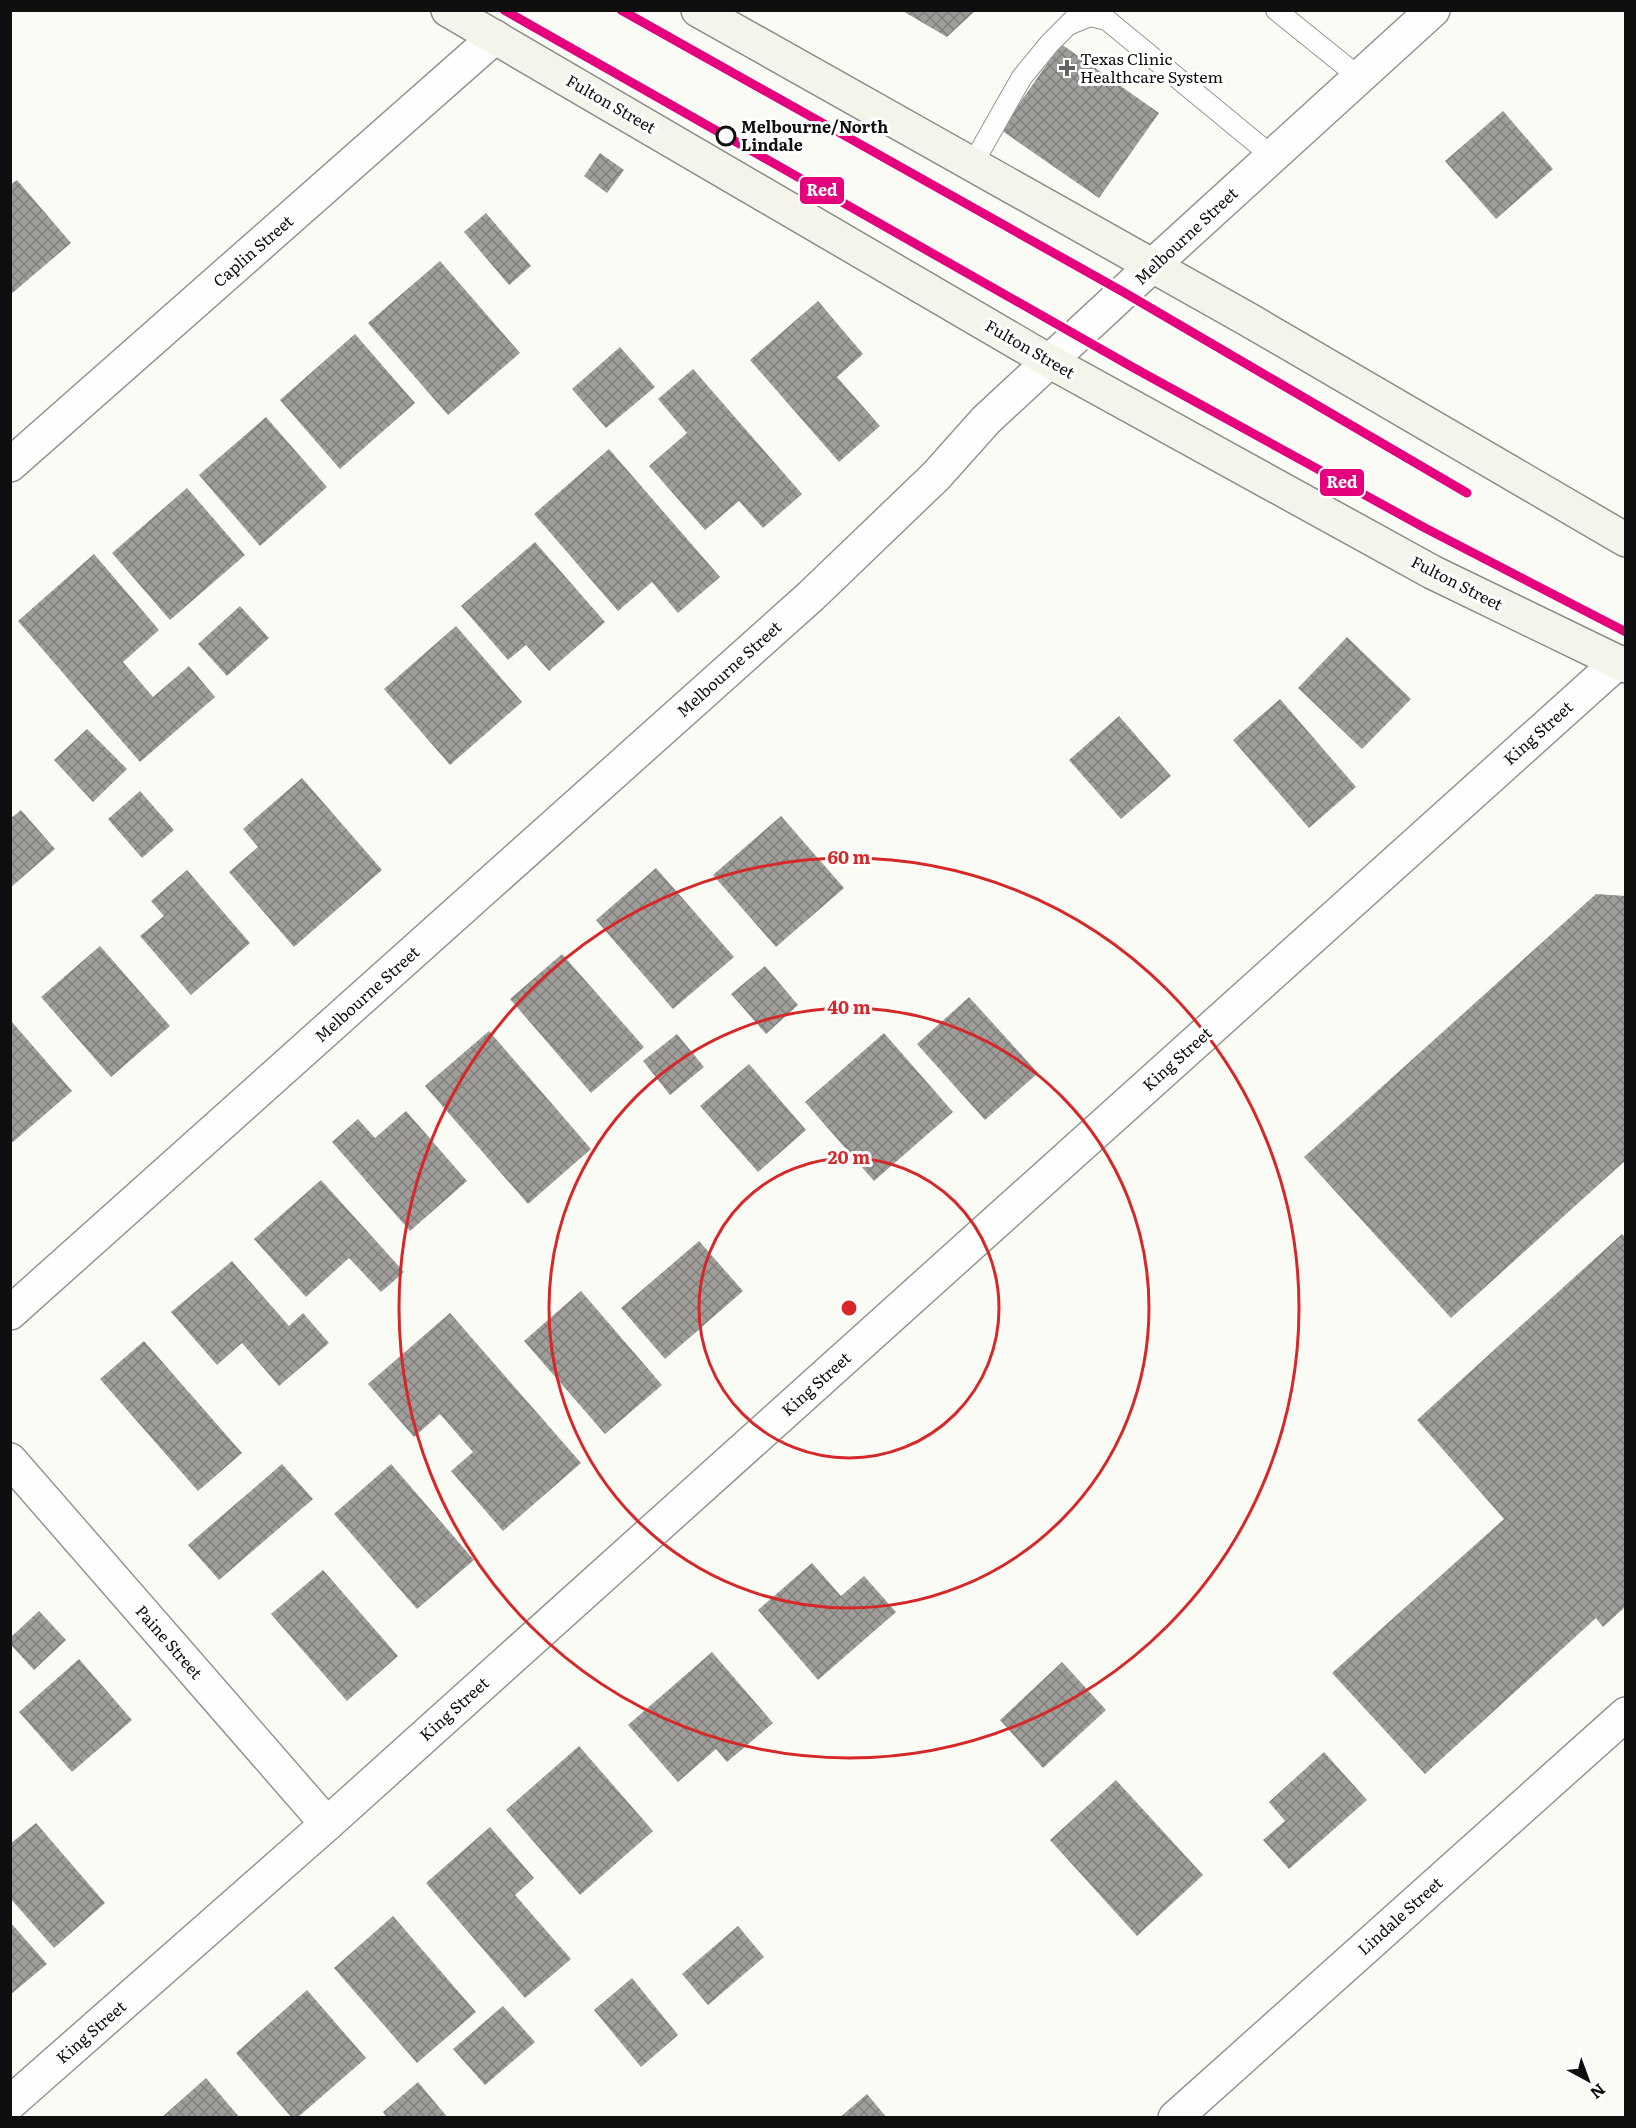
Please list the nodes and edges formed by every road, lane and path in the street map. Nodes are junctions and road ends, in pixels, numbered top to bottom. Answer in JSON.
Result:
{"nodes":[{"id":1,"x":448,"y":10,"type":"edge"},
{"id":2,"x":698,"y":10,"type":"edge"},
{"id":3,"x":1083,"y":10,"type":"edge"},
{"id":4,"x":1276,"y":10,"type":"edge"},
{"id":5,"x":1433,"y":10,"type":"edge"},
{"id":6,"x":1068,"y":25,"type":"junction"},
{"id":7,"x":495,"y":37,"type":"junction"},
{"id":8,"x":1359,"y":77,"type":"junction"},
{"id":9,"x":1272,"y":156,"type":"junction"},
{"id":10,"x":972,"y":165,"type":"junction"},
{"id":11,"x":1152,"y":266,"type":"junction"},
{"id":12,"x":1049,"y":361,"type":"junction"},
{"id":13,"x":10,"y":465,"type":"edge"},
{"id":14,"x":1626,"y":540,"type":"edge"},
{"id":15,"x":1622,"y":664,"type":"edge"},
{"id":16,"x":10,"y":1314,"type":"edge"},
{"id":17,"x":10,"y":1460,"type":"edge"},
{"id":18,"x":1626,"y":1714,"type":"edge"},
{"id":19,"x":327,"y":1824,"type":"junction"},
{"id":20,"x":10,"y":2103,"type":"edge"},
{"id":21,"x":1175,"y":2118,"type":"edge"}],
"edges":[{"from":1,"to":7,"type":"main road","name":"Fulton Street"},
{"from":2,"to":10,"type":"main road"},
{"from":3,"to":6,"type":"lane"},
{"from":4,"to":8,"type":"lane"},
{"from":5,"to":8,"type":"street","name":"Melbourne Street"},
{"from":6,"to":9,"type":"lane"},
{"from":6,"to":10,"type":"lane"},
{"from":7,"to":12,"type":"main road","name":"Fulton Street"},
{"from":7,"to":13,"type":"street","name":"Caplin Street"},
{"from":8,"to":9,"type":"street","name":"Melbourne Street"},
{"from":9,"to":11,"type":"street","name":"Melbourne Street"},
{"from":10,"to":11,"type":"main road"},
{"from":11,"to":12,"type":"street","name":"Melbourne Street"},
{"from":11,"to":14,"type":"main road"},
{"from":12,"to":15,"type":"main road","name":"Fulton Street"},
{"from":12,"to":16,"type":"street","name":"Melbourne Street"},
{"from":15,"to":19,"type":"street","name":"King Street"},
{"from":17,"to":19,"type":"street","name":"Paine Street"},
{"from":18,"to":21,"type":"street","name":"Lindale Street"},
{"from":19,"to":20,"type":"street","name":"King Street"}]}
